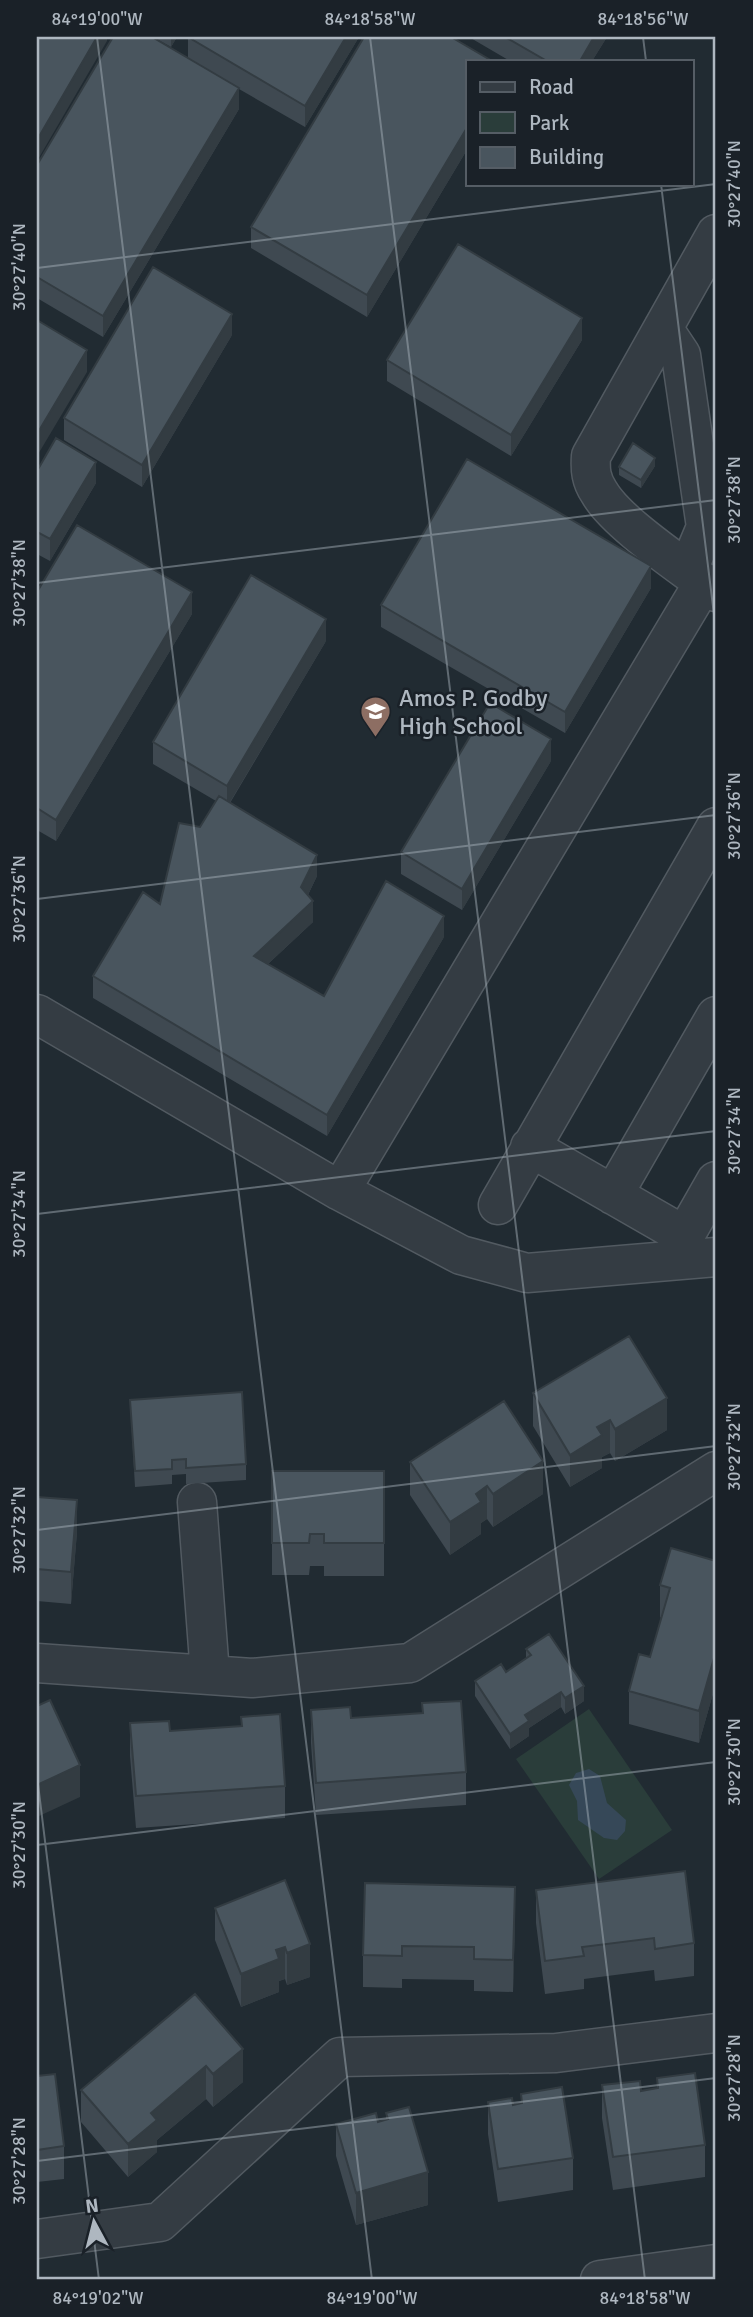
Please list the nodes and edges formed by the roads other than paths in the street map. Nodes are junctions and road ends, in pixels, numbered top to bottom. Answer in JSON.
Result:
{"nodes":[{"id":1,"x":716,"y":233,"type":"edge"},
{"id":2,"x":663,"y":328,"type":"junction"},
{"id":3,"x":703,"y":582,"type":"edge"},
{"id":4,"x":713,"y":839,"type":"edge"},
{"id":5,"x":716,"y":1017,"type":"edge"},
{"id":6,"x":38,"y":1019,"type":"edge"},
{"id":7,"x":530,"y":1147,"type":"junction"},
{"id":8,"x":716,"y":1181,"type":"edge"},
{"id":9,"x":340,"y":1191,"type":"junction"},
{"id":10,"x":612,"y":1195,"type":"junction"},
{"id":11,"x":498,"y":1205,"type":"dead end"},
{"id":12,"x":678,"y":1248,"type":"junction"},
{"id":13,"x":716,"y":1257,"type":"edge"},
{"id":14,"x":716,"y":1471,"type":"edge"},
{"id":15,"x":197,"y":1502,"type":"dead end"},
{"id":16,"x":37,"y":1663,"type":"edge"},
{"id":17,"x":210,"y":1674,"type":"junction"},
{"id":18,"x":716,"y":2033,"type":"edge"},
{"id":19,"x":37,"y":2239,"type":"edge"},
{"id":20,"x":716,"y":2264,"type":"edge"},
{"id":21,"x":600,"y":2280,"type":"edge"}],
"edges":[{"from":1,"to":2,"type":"lane"},
{"from":2,"to":3,"type":"lane"},
{"from":2,"to":3,"type":"lane"},
{"from":3,"to":9,"type":"lane"},
{"from":4,"to":7,"type":"lane"},
{"from":5,"to":10,"type":"lane"},
{"from":6,"to":9,"type":"lane"},
{"from":7,"to":10,"type":"lane"},
{"from":7,"to":11,"type":"lane"},
{"from":8,"to":12,"type":"lane"},
{"from":9,"to":12,"type":"lane"},
{"from":10,"to":12,"type":"lane"},
{"from":12,"to":13,"type":"lane"},
{"from":14,"to":17,"type":"lane"},
{"from":15,"to":17,"type":"lane"},
{"from":16,"to":17,"type":"lane"},
{"from":18,"to":19,"type":"lane"},
{"from":20,"to":21,"type":"lane"}]}
